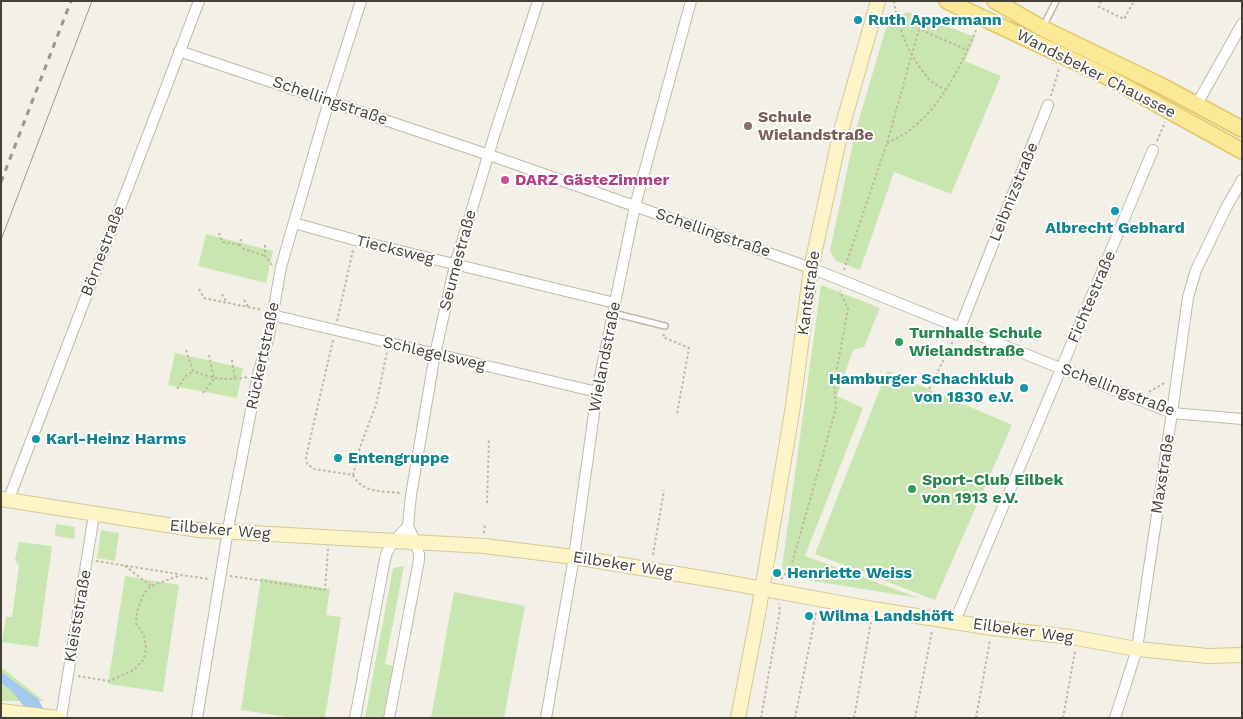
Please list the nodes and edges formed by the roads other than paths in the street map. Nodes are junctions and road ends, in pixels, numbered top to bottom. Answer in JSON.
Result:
{"nodes":[{"id":1,"x":199,"y":1,"type":"edge"},
{"id":2,"x":361,"y":1,"type":"edge"},
{"id":3,"x":538,"y":1,"type":"edge"},
{"id":4,"x":691,"y":1,"type":"edge"},
{"id":5,"x":878,"y":1,"type":"edge"},
{"id":6,"x":947,"y":1,"type":"edge"},
{"id":7,"x":995,"y":1,"type":"edge"},
{"id":8,"x":1056,"y":1,"type":"edge"},
{"id":9,"x":1242,"y":24,"type":"edge"},
{"id":10,"x":1042,"y":28,"type":"junction"},
{"id":11,"x":180,"y":51,"type":"junction"},
{"id":12,"x":329,"y":101,"type":"junction"},
{"id":13,"x":1197,"y":104,"type":"junction"},
{"id":14,"x":1048,"y":105,"type":"road end"},
{"id":15,"x":1242,"y":129,"type":"edge"},
{"id":16,"x":1153,"y":150,"type":"road end"},
{"id":17,"x":1242,"y":151,"type":"edge"},
{"id":18,"x":489,"y":155,"type":"junction"},
{"id":19,"x":1242,"y":180,"type":"edge"},
{"id":20,"x":635,"y":206,"type":"junction"},
{"id":21,"x":294,"y":223,"type":"junction"},
{"id":22,"x":455,"y":265,"type":"junction"},
{"id":23,"x":811,"y":268,"type":"junction"},
{"id":24,"x":614,"y":308,"type":"junction"},
{"id":25,"x":272,"y":313,"type":"junction"},
{"id":26,"x":665,"y":326,"type":"road end"},
{"id":27,"x":960,"y":328,"type":"junction"},
{"id":28,"x":435,"y":354,"type":"junction"},
{"id":29,"x":1062,"y":368,"type":"junction"},
{"id":30,"x":596,"y":392,"type":"junction"},
{"id":31,"x":1172,"y":413,"type":"junction"},
{"id":32,"x":1242,"y":419,"type":"edge"},
{"id":33,"x":4,"y":500,"type":"edge"},
{"id":34,"x":94,"y":515,"type":"junction"},
{"id":35,"x":408,"y":526,"type":"junction"},
{"id":36,"x":228,"y":533,"type":"junction"},
{"id":37,"x":395,"y":540,"type":"junction"},
{"id":38,"x":415,"y":541,"type":"junction"},
{"id":39,"x":574,"y":557,"type":"junction"},
{"id":40,"x":762,"y":589,"type":"junction"},
{"id":41,"x":955,"y":621,"type":"junction"},
{"id":42,"x":1137,"y":649,"type":"junction"},
{"id":43,"x":1242,"y":655,"type":"edge"},
{"id":44,"x":1,"y":711,"type":"edge"},
{"id":45,"x":56,"y":717,"type":"edge"},
{"id":46,"x":197,"y":718,"type":"edge"},
{"id":47,"x":355,"y":718,"type":"edge"},
{"id":48,"x":389,"y":718,"type":"edge"},
{"id":49,"x":546,"y":718,"type":"edge"},
{"id":50,"x":738,"y":718,"type":"edge"},
{"id":51,"x":1115,"y":718,"type":"edge"}],
"edges":[{"from":1,"to":11,"type":"street","name":"Börnestraße"},
{"from":2,"to":12,"type":"street","name":"Rückertstraße"},
{"from":3,"to":18,"type":"street","name":"Seumestraße"},
{"from":4,"to":20,"type":"street","name":"Wielandstraße"},
{"from":5,"to":23,"type":"street","name":"Kantstraße"},
{"from":6,"to":17,"type":"main road","name":"Wandsbeker Chaussee"},
{"from":7,"to":10,"type":"main road","name":"Wandsbeker Chaussee"},
{"from":8,"to":10,"type":"lane"},
{"from":9,"to":13,"type":"street"},
{"from":10,"to":13,"type":"main road","name":"Wandsbeker Chaussee"},
{"from":11,"to":12,"type":"street","name":"Schellingstraße"},
{"from":11,"to":33,"type":"street","name":"Börnestraße"},
{"from":12,"to":18,"type":"street","name":"Schellingstraße"},
{"from":12,"to":21,"type":"street","name":"Rückertstraße"},
{"from":13,"to":15,"type":"main road","name":"Wandsbeker Chaussee"},
{"from":14,"to":27,"type":"street","name":"Leibnizstraße"},
{"from":16,"to":29,"type":"street","name":"Fichtestraße"},
{"from":18,"to":20,"type":"street","name":"Schellingstraße"},
{"from":18,"to":22,"type":"street","name":"Seumestraße"},
{"from":19,"to":31,"type":"street","name":"Maxstraße"},
{"from":20,"to":23,"type":"street","name":"Schellingstraße"},
{"from":20,"to":24,"type":"street","name":"Wielandstraße"},
{"from":21,"to":22,"type":"street","name":"Tiecksweg"},
{"from":21,"to":25,"type":"street","name":"Rückertstraße"},
{"from":22,"to":24,"type":"street","name":"Tiecksweg"},
{"from":22,"to":28,"type":"street","name":"Seumestraße"},
{"from":23,"to":27,"type":"street","name":"Schellingstraße"},
{"from":23,"to":40,"type":"street","name":"Kantstraße"},
{"from":24,"to":26,"type":"lane"},
{"from":24,"to":30,"type":"street","name":"Wielandstraße"},
{"from":25,"to":28,"type":"street","name":"Schlegelsweg"},
{"from":25,"to":36,"type":"street","name":"Rückertstraße"},
{"from":27,"to":29,"type":"street","name":"Schellingstraße"},
{"from":28,"to":30,"type":"street","name":"Schlegelsweg"},
{"from":28,"to":35,"type":"street","name":"Seumestraße"},
{"from":29,"to":31,"type":"street","name":"Schellingstraße"},
{"from":29,"to":41,"type":"street","name":"Fichtestraße"},
{"from":30,"to":39,"type":"street","name":"Wielandstraße"},
{"from":31,"to":32,"type":"street","name":"Schellingstraße"},
{"from":31,"to":42,"type":"street","name":"Maxstraße"},
{"from":33,"to":34,"type":"street","name":"Eilbeker Weg"},
{"from":34,"to":36,"type":"street","name":"Eilbeker Weg"},
{"from":34,"to":45,"type":"street","name":"Kleiststraße"},
{"from":35,"to":37,"type":"street"},
{"from":35,"to":38,"type":"street"},
{"from":36,"to":37,"type":"street","name":"Eilbeker Weg"},
{"from":36,"to":46,"type":"street","name":"Rückertstraße"},
{"from":37,"to":38,"type":"street","name":"Eilbeker Weg"},
{"from":37,"to":47,"type":"street"},
{"from":38,"to":39,"type":"street","name":"Eilbeker Weg"},
{"from":38,"to":48,"type":"street"},
{"from":39,"to":40,"type":"street","name":"Eilbeker Weg"},
{"from":39,"to":49,"type":"street","name":"Wielandstraße"},
{"from":40,"to":41,"type":"street","name":"Eilbeker Weg"},
{"from":40,"to":50,"type":"street","name":"Kantstraße"},
{"from":41,"to":42,"type":"street","name":"Eilbeker Weg"},
{"from":42,"to":43,"type":"street","name":"Eilbeker Weg"},
{"from":42,"to":51,"type":"street","name":"Maxstraße"},
{"from":44,"to":45,"type":"street"}]}
